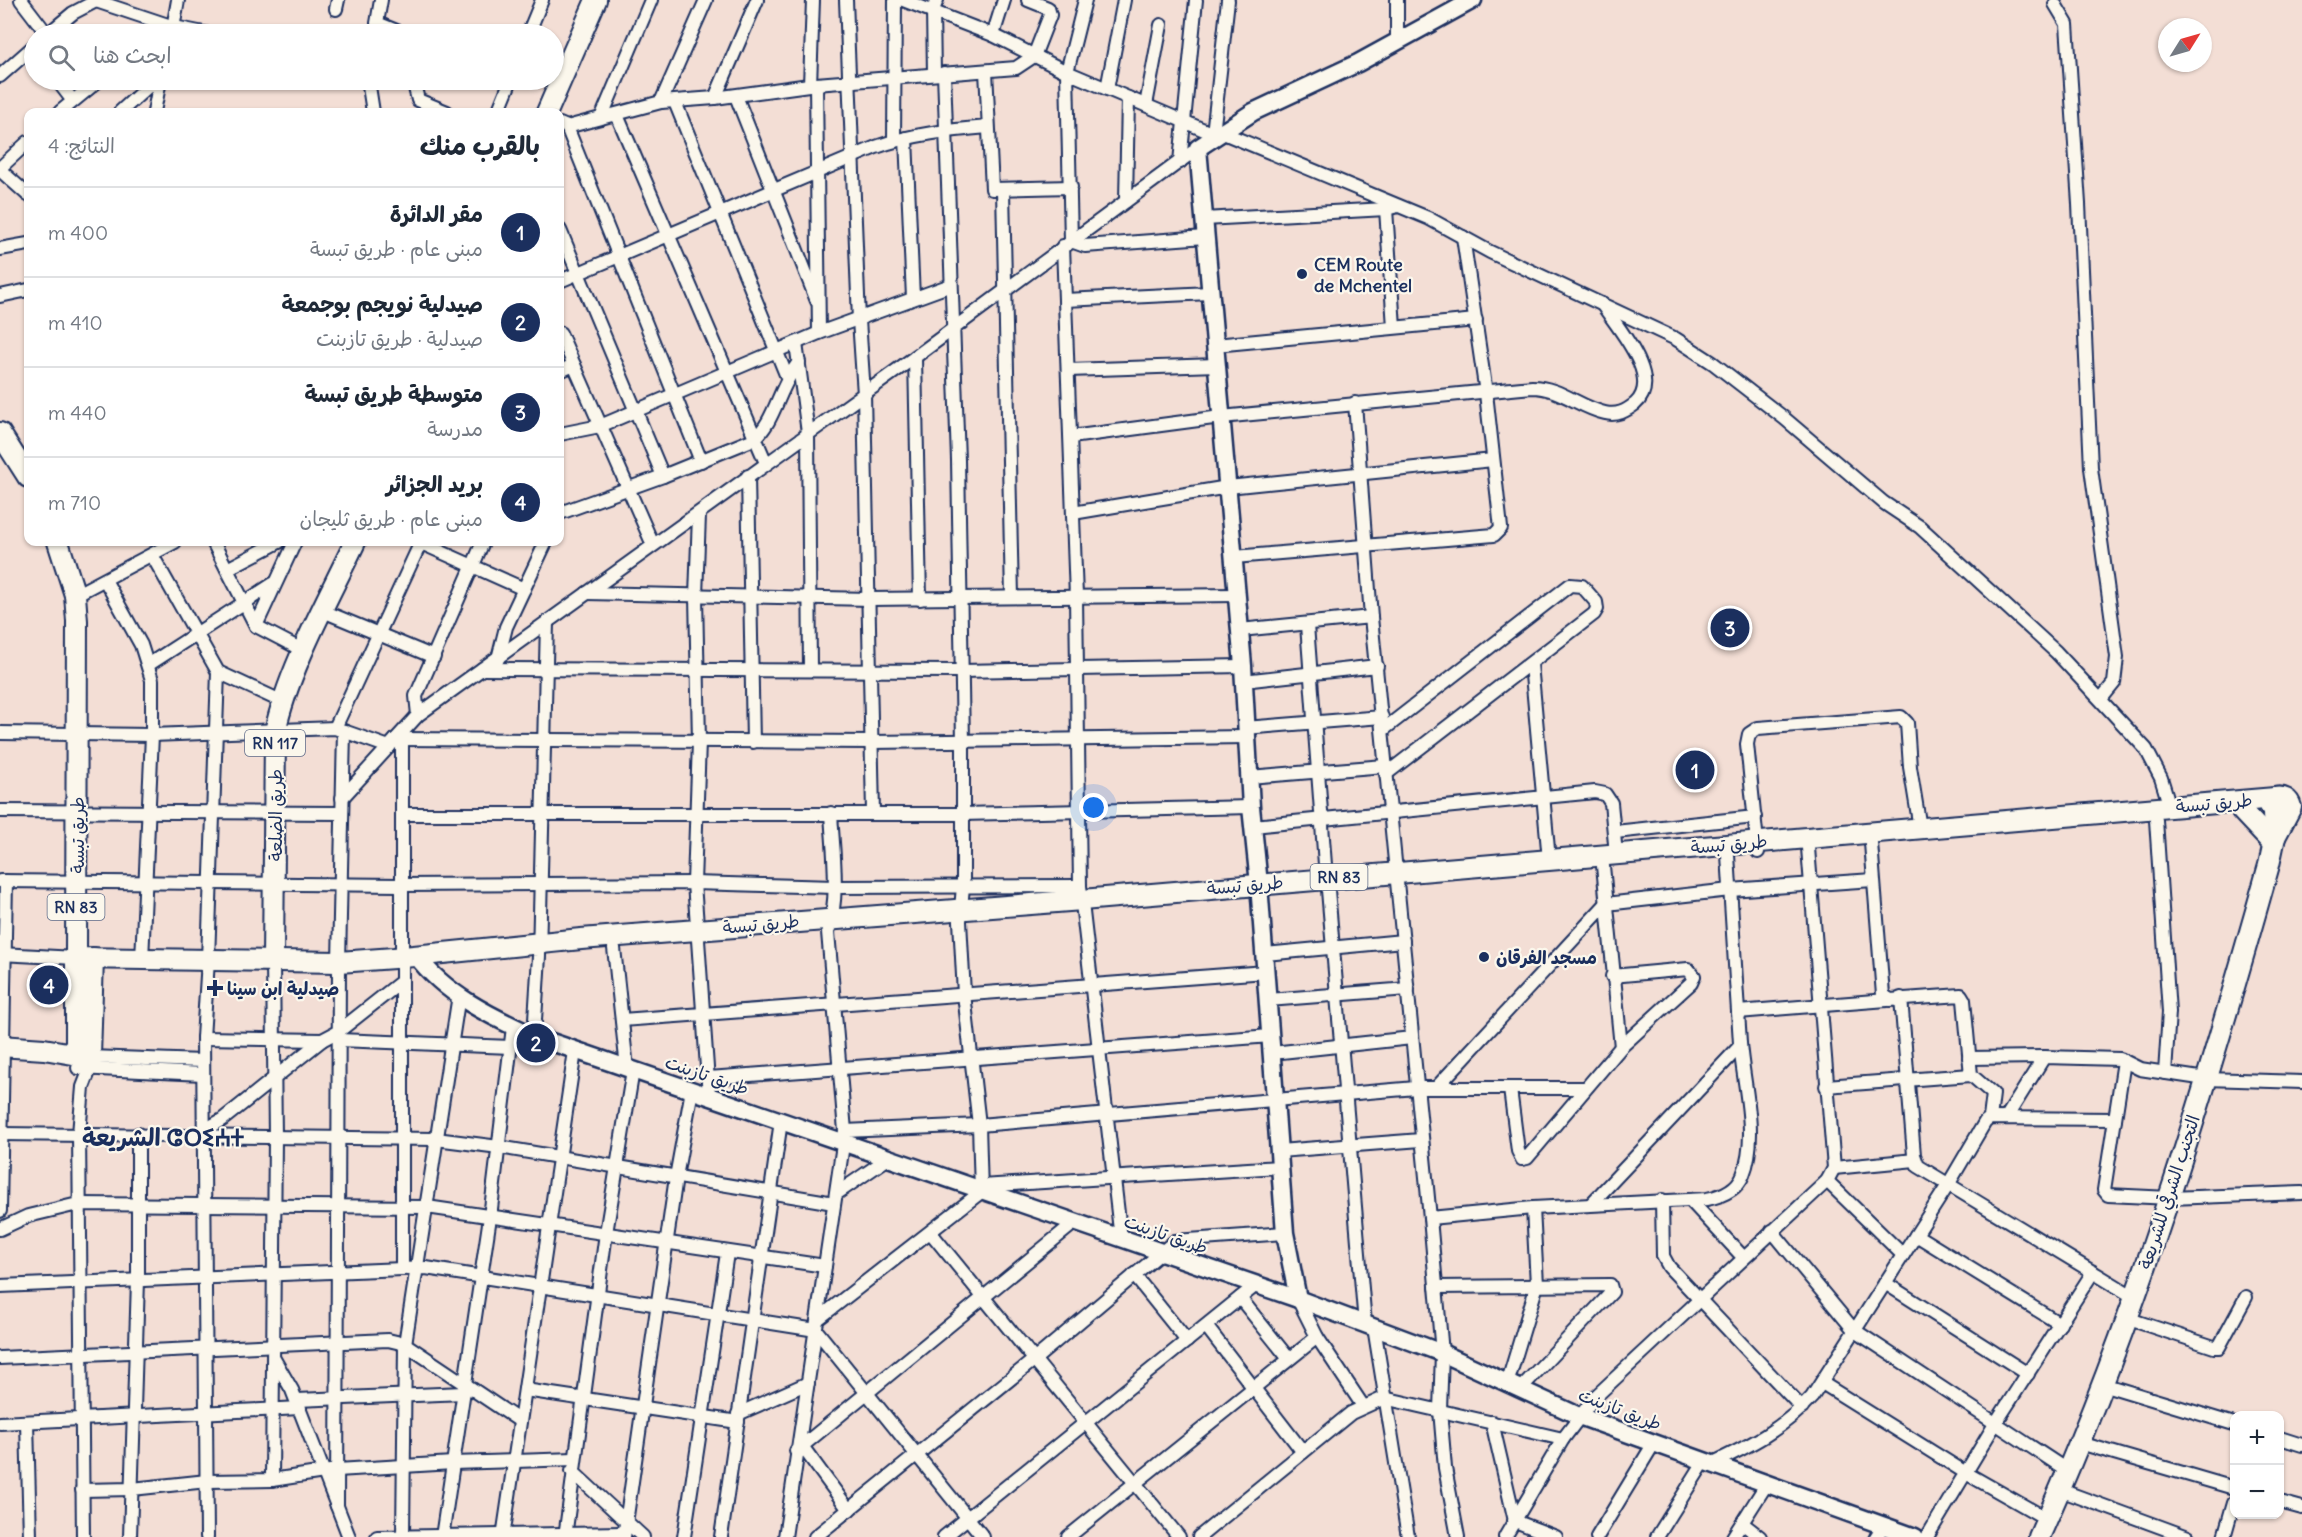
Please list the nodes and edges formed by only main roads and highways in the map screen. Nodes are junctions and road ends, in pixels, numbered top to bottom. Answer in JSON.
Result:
{"nodes":[{"id":1,"x":596,"y":0,"type":"edge"},
{"id":2,"x":564,"y":73,"type":"edge"},
{"id":3,"x":557,"y":90,"type":"edge"},
{"id":4,"x":549,"y":108,"type":"edge"},
{"id":5,"x":0,"y":433,"type":"edge"},
{"id":6,"x":24,"y":471,"type":"edge"},
{"id":7,"x":59,"y":546,"type":"edge"},
{"id":8,"x":353,"y":546,"type":"edge"},
{"id":9,"x":2286,"y":807,"type":"edge"},
{"id":10,"x":2242,"y":811,"type":"junction"},
{"id":11,"x":2163,"y":814,"type":"junction"},
{"id":12,"x":2058,"y":822,"type":"junction"},
{"id":13,"x":2274,"y":841,"type":"junction"},
{"id":14,"x":1757,"y":847,"type":"junction"},
{"id":15,"x":1609,"y":860,"type":"junction"},
{"id":16,"x":1397,"y":880,"type":"junction"},
{"id":17,"x":696,"y":936,"type":"junction"},
{"id":18,"x":539,"y":949,"type":"junction"},
{"id":19,"x":84,"y":958,"type":"junction"},
{"id":20,"x":273,"y":962,"type":"junction"},
{"id":21,"x":1,"y":1046,"type":"edge"},
{"id":22,"x":2043,"y":1528,"type":"edge"}],
"edges":[{"from":1,"to":2,"type":"main road"},
{"from":3,"to":4,"type":"main road"},
{"from":5,"to":6,"type":"main road"},
{"from":7,"to":19,"type":"main road","name":"طريق تبسة","number":"RN 83"},
{"from":8,"to":20,"type":"main road","name":"طريق الضلعة","number":"RN 117"},
{"from":9,"to":10,"type":"main road","name":"طريق تبسة","number":"RN 83"},
{"from":9,"to":11,"type":"main road","name":"طريق تبسة","number":"RN 83"},
{"from":9,"to":13,"type":"main road","name":"التجنب الشرقي للشريعة"},
{"from":10,"to":11,"type":"main road","name":"طريق تبسة","number":"RN 83"},
{"from":10,"to":13,"type":"main road"},
{"from":11,"to":12,"type":"main road","name":"طريق تبسة","number":"RN 83"},
{"from":12,"to":14,"type":"main road","name":"طريق تبسة","number":"RN 83"},
{"from":12,"to":14,"type":"main road","name":"طريق تبسة","number":"RN 83"},
{"from":13,"to":22,"type":"main road","name":"التجنب الشرقي للشريعة"},
{"from":14,"to":15,"type":"main road","name":"طريق تبسة","number":"RN 83"},
{"from":14,"to":15,"type":"main road","name":"طريق تبسة","number":"RN 83"},
{"from":15,"to":16,"type":"main road","name":"طريق تبسة","number":"RN 83"},
{"from":15,"to":16,"type":"main road","name":"طريق تبسة","number":"RN 83"},
{"from":16,"to":17,"type":"main road","name":"طريق تبسة","number":"RN 83"},
{"from":17,"to":18,"type":"main road","name":"طريق تبسة","number":"RN 83"},
{"from":17,"to":18,"type":"main road","name":"طريق تبسة","number":"RN 83"},
{"from":18,"to":20,"type":"main road","name":"طريق تبسة","number":"RN 83"},
{"from":19,"to":20,"type":"main road","name":"طريق تبسة","number":"RN 83"},
{"from":19,"to":21,"type":"main road"}]}
